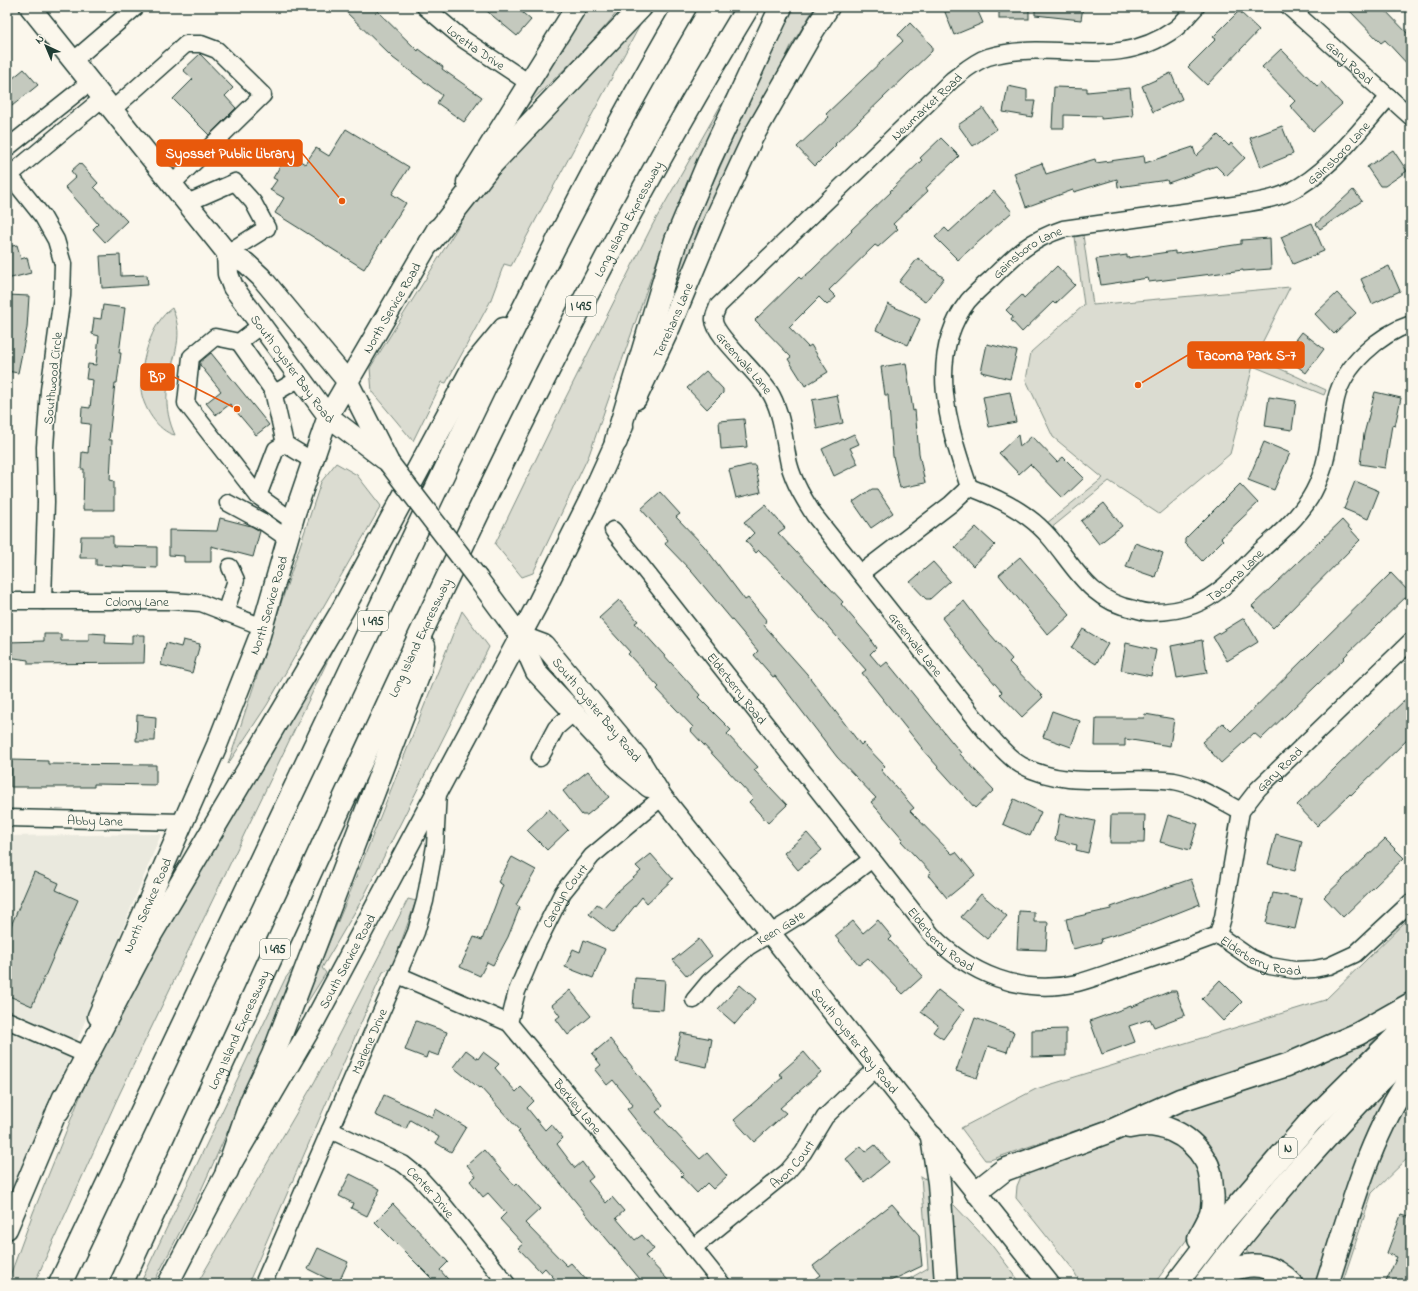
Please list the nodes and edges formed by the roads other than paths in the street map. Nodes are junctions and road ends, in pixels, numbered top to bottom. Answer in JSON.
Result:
{"nodes":[{"id":1,"x":30,"y":7,"type":"edge"},
{"id":2,"x":136,"y":7,"type":"edge"},
{"id":3,"x":425,"y":7,"type":"edge"},
{"id":4,"x":576,"y":7,"type":"edge"},
{"id":5,"x":641,"y":7,"type":"edge"},
{"id":6,"x":685,"y":7,"type":"edge"},
{"id":7,"x":748,"y":7,"type":"edge"},
{"id":8,"x":781,"y":7,"type":"edge"},
{"id":9,"x":830,"y":7,"type":"edge"},
{"id":10,"x":1196,"y":7,"type":"edge"},
{"id":11,"x":1289,"y":7,"type":"edge"},
{"id":12,"x":73,"y":61,"type":"junction"},
{"id":13,"x":90,"y":82,"type":"junction"},
{"id":14,"x":529,"y":83,"type":"junction"},
{"id":15,"x":1389,"y":97,"type":"junction"},
{"id":16,"x":108,"y":104,"type":"junction"},
{"id":17,"x":1411,"y":117,"type":"edge"},
{"id":18,"x":7,"y":148,"type":"edge"},
{"id":19,"x":8,"y":174,"type":"edge"},
{"id":20,"x":172,"y":184,"type":"junction"},
{"id":21,"x":187,"y":203,"type":"junction"},
{"id":22,"x":429,"y":243,"type":"junction"},
{"id":23,"x":227,"y":253,"type":"junction"},
{"id":24,"x":528,"y":298,"type":"junction"},
{"id":25,"x":714,"y":320,"type":"joint"},
{"id":26,"x":1411,"y":324,"type":"edge"},
{"id":27,"x":261,"y":325,"type":"junction"},
{"id":28,"x":239,"y":342,"type":"junction"},
{"id":29,"x":300,"y":378,"type":"junction"},
{"id":30,"x":348,"y":382,"type":"junction"},
{"id":31,"x":273,"y":391,"type":"junction"},
{"id":32,"x":328,"y":416,"type":"junction"},
{"id":33,"x":616,"y":441,"type":"junction"},
{"id":34,"x":285,"y":444,"type":"junction"},
{"id":35,"x":312,"y":461,"type":"junction"},
{"id":36,"x":389,"y":463,"type":"junction"},
{"id":37,"x":969,"y":486,"type":"junction"},
{"id":38,"x":258,"y":496,"type":"junction"},
{"id":39,"x":228,"y":503,"type":"dead end"},
{"id":40,"x":290,"y":530,"type":"junction"},
{"id":41,"x":614,"y":530,"type":"dead end"},
{"id":42,"x":230,"y":567,"type":"dead end"},
{"id":43,"x":862,"y":573,"type":"junction"},
{"id":44,"x":7,"y":601,"type":"edge"},
{"id":45,"x":43,"y":601,"type":"junction"},
{"id":46,"x":225,"y":612,"type":"junction"},
{"id":47,"x":430,"y":613,"type":"junction"},
{"id":48,"x":263,"y":627,"type":"junction"},
{"id":49,"x":520,"y":636,"type":"junction"},
{"id":50,"x":1411,"y":641,"type":"edge"},
{"id":51,"x":572,"y":713,"type":"junction"},
{"id":52,"x":540,"y":758,"type":"dead end"},
{"id":53,"x":438,"y":788,"type":"junction"},
{"id":54,"x":662,"y":797,"type":"junction"},
{"id":55,"x":1241,"y":811,"type":"junction"},
{"id":56,"x":7,"y":818,"type":"edge"},
{"id":57,"x":183,"y":822,"type":"junction"},
{"id":58,"x":872,"y":859,"type":"junction"},
{"id":59,"x":1411,"y":902,"type":"edge"},
{"id":60,"x":770,"y":934,"type":"junction"},
{"id":61,"x":1218,"y":935,"type":"junction"},
{"id":62,"x":398,"y":975,"type":"junction"},
{"id":63,"x":694,"y":1000,"type":"dead end"},
{"id":64,"x":1411,"y":1004,"type":"edge"},
{"id":65,"x":7,"y":1020,"type":"edge"},
{"id":66,"x":1411,"y":1022,"type":"edge"},
{"id":67,"x":509,"y":1023,"type":"junction"},
{"id":68,"x":1411,"y":1050,"type":"edge"},
{"id":69,"x":82,"y":1053,"type":"junction"},
{"id":70,"x":876,"y":1067,"type":"junction"},
{"id":71,"x":1411,"y":1077,"type":"edge"},
{"id":72,"x":58,"y":1111,"type":"junction"},
{"id":73,"x":330,"y":1130,"type":"junction"},
{"id":74,"x":1113,"y":1130,"type":"junction"},
{"id":75,"x":932,"y":1137,"type":"junction"},
{"id":76,"x":227,"y":1171,"type":"junction"},
{"id":77,"x":976,"y":1192,"type":"junction"},
{"id":78,"x":7,"y":1230,"type":"edge"},
{"id":79,"x":693,"y":1248,"type":"junction"},
{"id":80,"x":265,"y":1283,"type":"edge"},
{"id":81,"x":1206,"y":1283,"type":"edge"},
{"id":82,"x":60,"y":1284,"type":"edge"},
{"id":83,"x":121,"y":1284,"type":"edge"},
{"id":84,"x":168,"y":1284,"type":"edge"},
{"id":85,"x":507,"y":1284,"type":"edge"},
{"id":86,"x":722,"y":1284,"type":"edge"},
{"id":87,"x":946,"y":1284,"type":"edge"},
{"id":88,"x":1049,"y":1284,"type":"edge"},
{"id":89,"x":1172,"y":1284,"type":"edge"},
{"id":90,"x":1176,"y":1284,"type":"edge"},
{"id":91,"x":1292,"y":1284,"type":"edge"},
{"id":92,"x":1327,"y":1284,"type":"edge"}],
"edges":[{"from":1,"to":12,"type":"main road","name":"South Oyster Bay Road"},
{"from":2,"to":12,"type":"street"},
{"from":3,"to":14,"type":"street","name":"Loretta Drive"},
{"from":4,"to":14,"type":"main road","name":"North Service Road"},
{"from":5,"to":22,"type":"highway"},
{"from":6,"to":24,"type":"highway","number":"I 495"},
{"from":7,"to":47,"type":"highway","name":"Long Island Expressway","number":"I 495"},
{"from":8,"to":33,"type":"highway"},
{"from":9,"to":33,"type":"main road","name":"Terrehans Lane"},
{"from":10,"to":25,"type":"street","name":"Newmarket Road"},
{"from":11,"to":15,"type":"street","name":"Gary Road"},
{"from":12,"to":13,"type":"main road","name":"South Oyster Bay Road"},
{"from":13,"to":16,"type":"main road","name":"South Oyster Bay Road"},
{"from":13,"to":18,"type":"street"},
{"from":14,"to":22,"type":"main road","name":"North Service Road"},
{"from":15,"to":17,"type":"street","name":"Gary Road"},
{"from":15,"to":37,"type":"street","name":"Gainsboro Lane"},
{"from":16,"to":19,"type":"street"},
{"from":16,"to":20,"type":"main road","name":"South Oyster Bay Road"},
{"from":16,"to":20,"type":"street"},
{"from":19,"to":45,"type":"street","name":"Southwood Circle"},
{"from":20,"to":21,"type":"main road","name":"South Oyster Bay Road"},
{"from":21,"to":23,"type":"main road","name":"South Oyster Bay Road"},
{"from":21,"to":23,"type":"street"},
{"from":22,"to":30,"type":"main road","name":"North Service Road"},
{"from":23,"to":27,"type":"main road","name":"South Oyster Bay Road"},
{"from":23,"to":30,"type":"main road","name":"South Oyster Bay Road"},
{"from":24,"to":72,"type":"highway"},
{"from":24,"to":82,"type":"highway","number":"I 495"},
{"from":25,"to":43,"type":"street","name":"Greenvale Lane"},
{"from":26,"to":37,"type":"street","name":"Tacoma Lane"},
{"from":27,"to":28,"type":"street"},
{"from":27,"to":29,"type":"main road","name":"South Oyster Bay Road"},
{"from":28,"to":31,"type":"street"},
{"from":28,"to":38,"type":"street"},
{"from":29,"to":31,"type":"street"},
{"from":29,"to":32,"type":"main road","name":"South Oyster Bay Road"},
{"from":30,"to":32,"type":"main road","name":"North Service Road"},
{"from":30,"to":36,"type":"main road","name":"South Oyster Bay Road"},
{"from":31,"to":34,"type":"street"},
{"from":32,"to":35,"type":"main road","name":"North Service Road"},
{"from":32,"to":36,"type":"main road","name":"South Oyster Bay Road"},
{"from":33,"to":49,"type":"main road","name":"Terrehans Lane"},
{"from":34,"to":35,"type":"street"},
{"from":34,"to":38,"type":"street"},
{"from":35,"to":40,"type":"main road","name":"North Service Road"},
{"from":36,"to":49,"type":"main road","name":"South Oyster Bay Road","bridge":true},
{"from":37,"to":43,"type":"street"},
{"from":38,"to":40,"type":"street"},
{"from":39,"to":40,"type":"street"},
{"from":40,"to":48,"type":"main road","name":"North Service Road"},
{"from":41,"to":58,"type":"street","name":"Elderberry Road"},
{"from":42,"to":46,"type":"street"},
{"from":43,"to":55,"type":"street","name":"Greenvale Lane"},
{"from":44,"to":45,"type":"street","name":"Colony Lane"},
{"from":45,"to":46,"type":"street","name":"Colony Lane"},
{"from":46,"to":48,"type":"street","name":"Colony Lane"},
{"from":47,"to":76,"type":"highway"},
{"from":47,"to":83,"type":"highway","name":"Long Island Expressway","number":"I 495"},
{"from":48,"to":57,"type":"main road","name":"North Service Road"},
{"from":49,"to":51,"type":"main road","name":"South Oyster Bay Road"},
{"from":49,"to":53,"type":"main road","name":"South Service Road"},
{"from":49,"to":54,"type":"main road","name":"South Oyster Bay Road"},
{"from":50,"to":55,"type":"street","name":"Gary Road"},
{"from":51,"to":52,"type":"street"},
{"from":51,"to":54,"type":"main road","name":"South Oyster Bay Road"},
{"from":53,"to":62,"type":"street","name":"Marlene Drive"},
{"from":53,"to":76,"type":"main road","name":"South Service Road"},
{"from":54,"to":60,"type":"main road","name":"South Oyster Bay Road"},
{"from":54,"to":67,"type":"street","name":"Carolyn Court"},
{"from":55,"to":61,"type":"street","name":"Gary Road"},
{"from":56,"to":57,"type":"street","name":"Abby Lane"},
{"from":57,"to":69,"type":"main road","name":"North Service Road"},
{"from":58,"to":60,"type":"street","name":"Keen Gate"},
{"from":58,"to":61,"type":"street","name":"Elderberry Road"},
{"from":59,"to":61,"type":"street","name":"Elderberry Road"},
{"from":60,"to":63,"type":"street","name":"Keen Gate"},
{"from":60,"to":70,"type":"main road","name":"South Oyster Bay Road"},
{"from":62,"to":67,"type":"street","name":"Berkley Lane"},
{"from":62,"to":73,"type":"street","name":"Marlene Drive"},
{"from":64,"to":74,"type":"highway"},
{"from":65,"to":69,"type":"street"},
{"from":66,"to":90,"type":"highway","number":"N"},
{"from":67,"to":79,"type":"street","name":"Berkley Lane"},
{"from":68,"to":81,"type":"highway","number":"N"},
{"from":69,"to":72,"type":"main road","name":"North Service Road"},
{"from":70,"to":75,"type":"main road","name":"South Oyster Bay Road"},
{"from":70,"to":79,"type":"street","name":"Avon Court"},
{"from":71,"to":92,"type":"highway"},
{"from":72,"to":78,"type":"main road","name":"North Service Road"},
{"from":73,"to":80,"type":"street","name":"Marlene Drive"},
{"from":73,"to":85,"type":"street","name":"Center Drive"},
{"from":74,"to":77,"type":"highway"},
{"from":74,"to":89,"type":"highway"},
{"from":75,"to":77,"type":"main road","name":"South Oyster Bay Road"},
{"from":75,"to":87,"type":"highway"},
{"from":76,"to":84,"type":"main road","name":"South Service Road"},
{"from":77,"to":88,"type":"main road","name":"South Oyster Bay Road"},
{"from":79,"to":86,"type":"street","name":"Berkley Lane"},
{"from":81,"to":91,"type":"highway"}]}
